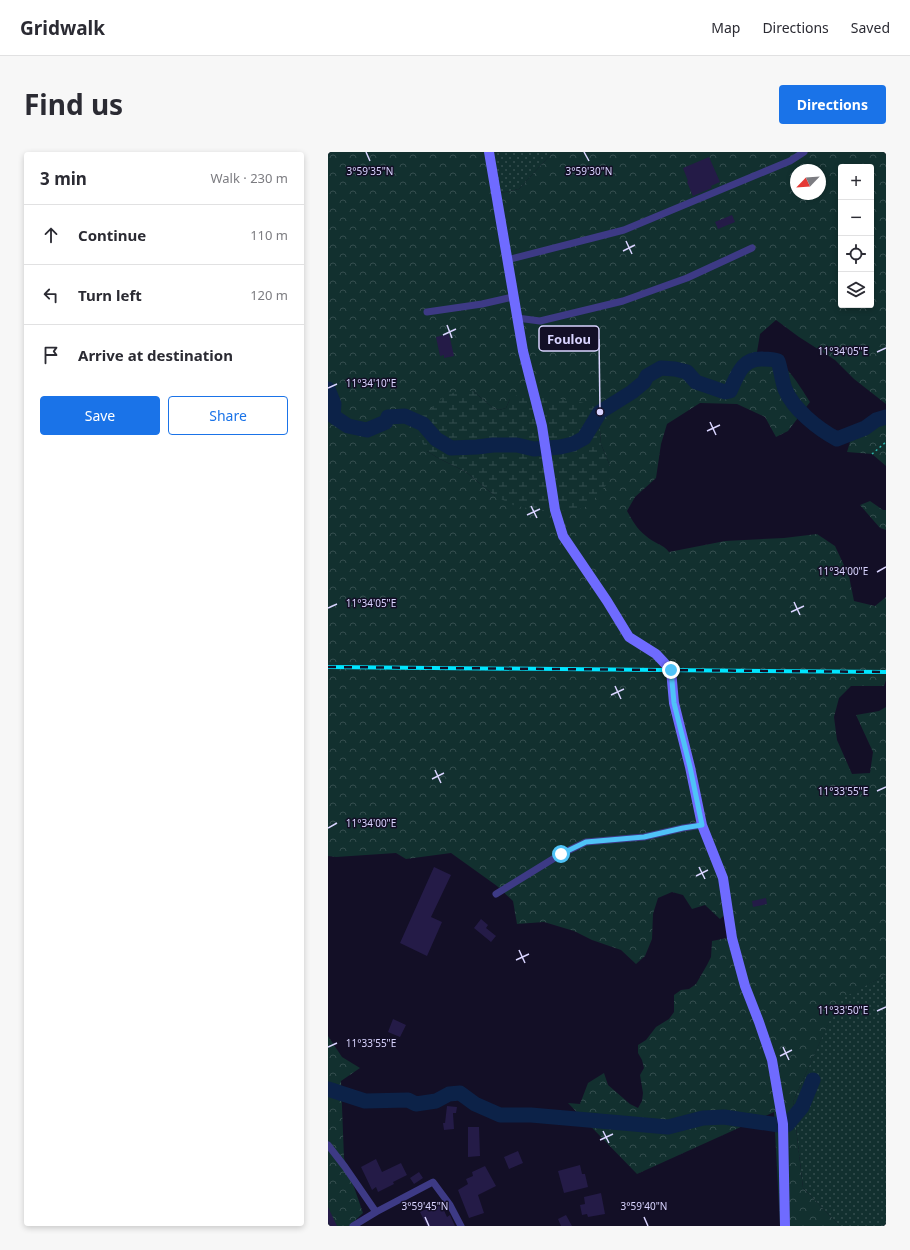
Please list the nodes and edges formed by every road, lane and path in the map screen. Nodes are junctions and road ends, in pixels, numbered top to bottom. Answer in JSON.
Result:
{"nodes":[{"id":1,"x":489,"y":152,"type":"edge"},
{"id":2,"x":804,"y":152,"type":"edge"},
{"id":3,"x":752,"y":248,"type":"dead end"},
{"id":4,"x":507,"y":260,"type":"junction"},
{"id":5,"x":513,"y":297,"type":"junction"},
{"id":6,"x":427,"y":312,"type":"dead end"},
{"id":7,"x":517,"y":318,"type":"junction"},
{"id":8,"x":886,"y":442,"type":"edge"},
{"id":9,"x":872,"y":454,"type":"dead end"},
{"id":10,"x":702,"y":825,"type":"junction"},
{"id":11,"x":496,"y":894,"type":"dead end"},
{"id":12,"x":328,"y":1145,"type":"edge"},
{"id":13,"x":376,"y":1212,"type":"junction"},
{"id":14,"x":353,"y":1226,"type":"edge"},
{"id":15,"x":461,"y":1226,"type":"edge"},
{"id":16,"x":785,"y":1226,"type":"edge"}],
"edges":[{"from":1,"to":4,"type":"street"},
{"from":2,"to":4,"type":"street"},
{"from":3,"to":7,"type":"street"},
{"from":4,"to":5,"type":"street"},
{"from":5,"to":6,"type":"street"},
{"from":5,"to":7,"type":"street"},
{"from":7,"to":10,"type":"street"},
{"from":8,"to":9,"type":"path"},
{"from":10,"to":11,"type":"street"},
{"from":10,"to":16,"type":"street"},
{"from":12,"to":13,"type":"street"},
{"from":13,"to":14,"type":"street"},
{"from":13,"to":15,"type":"street"}]}
